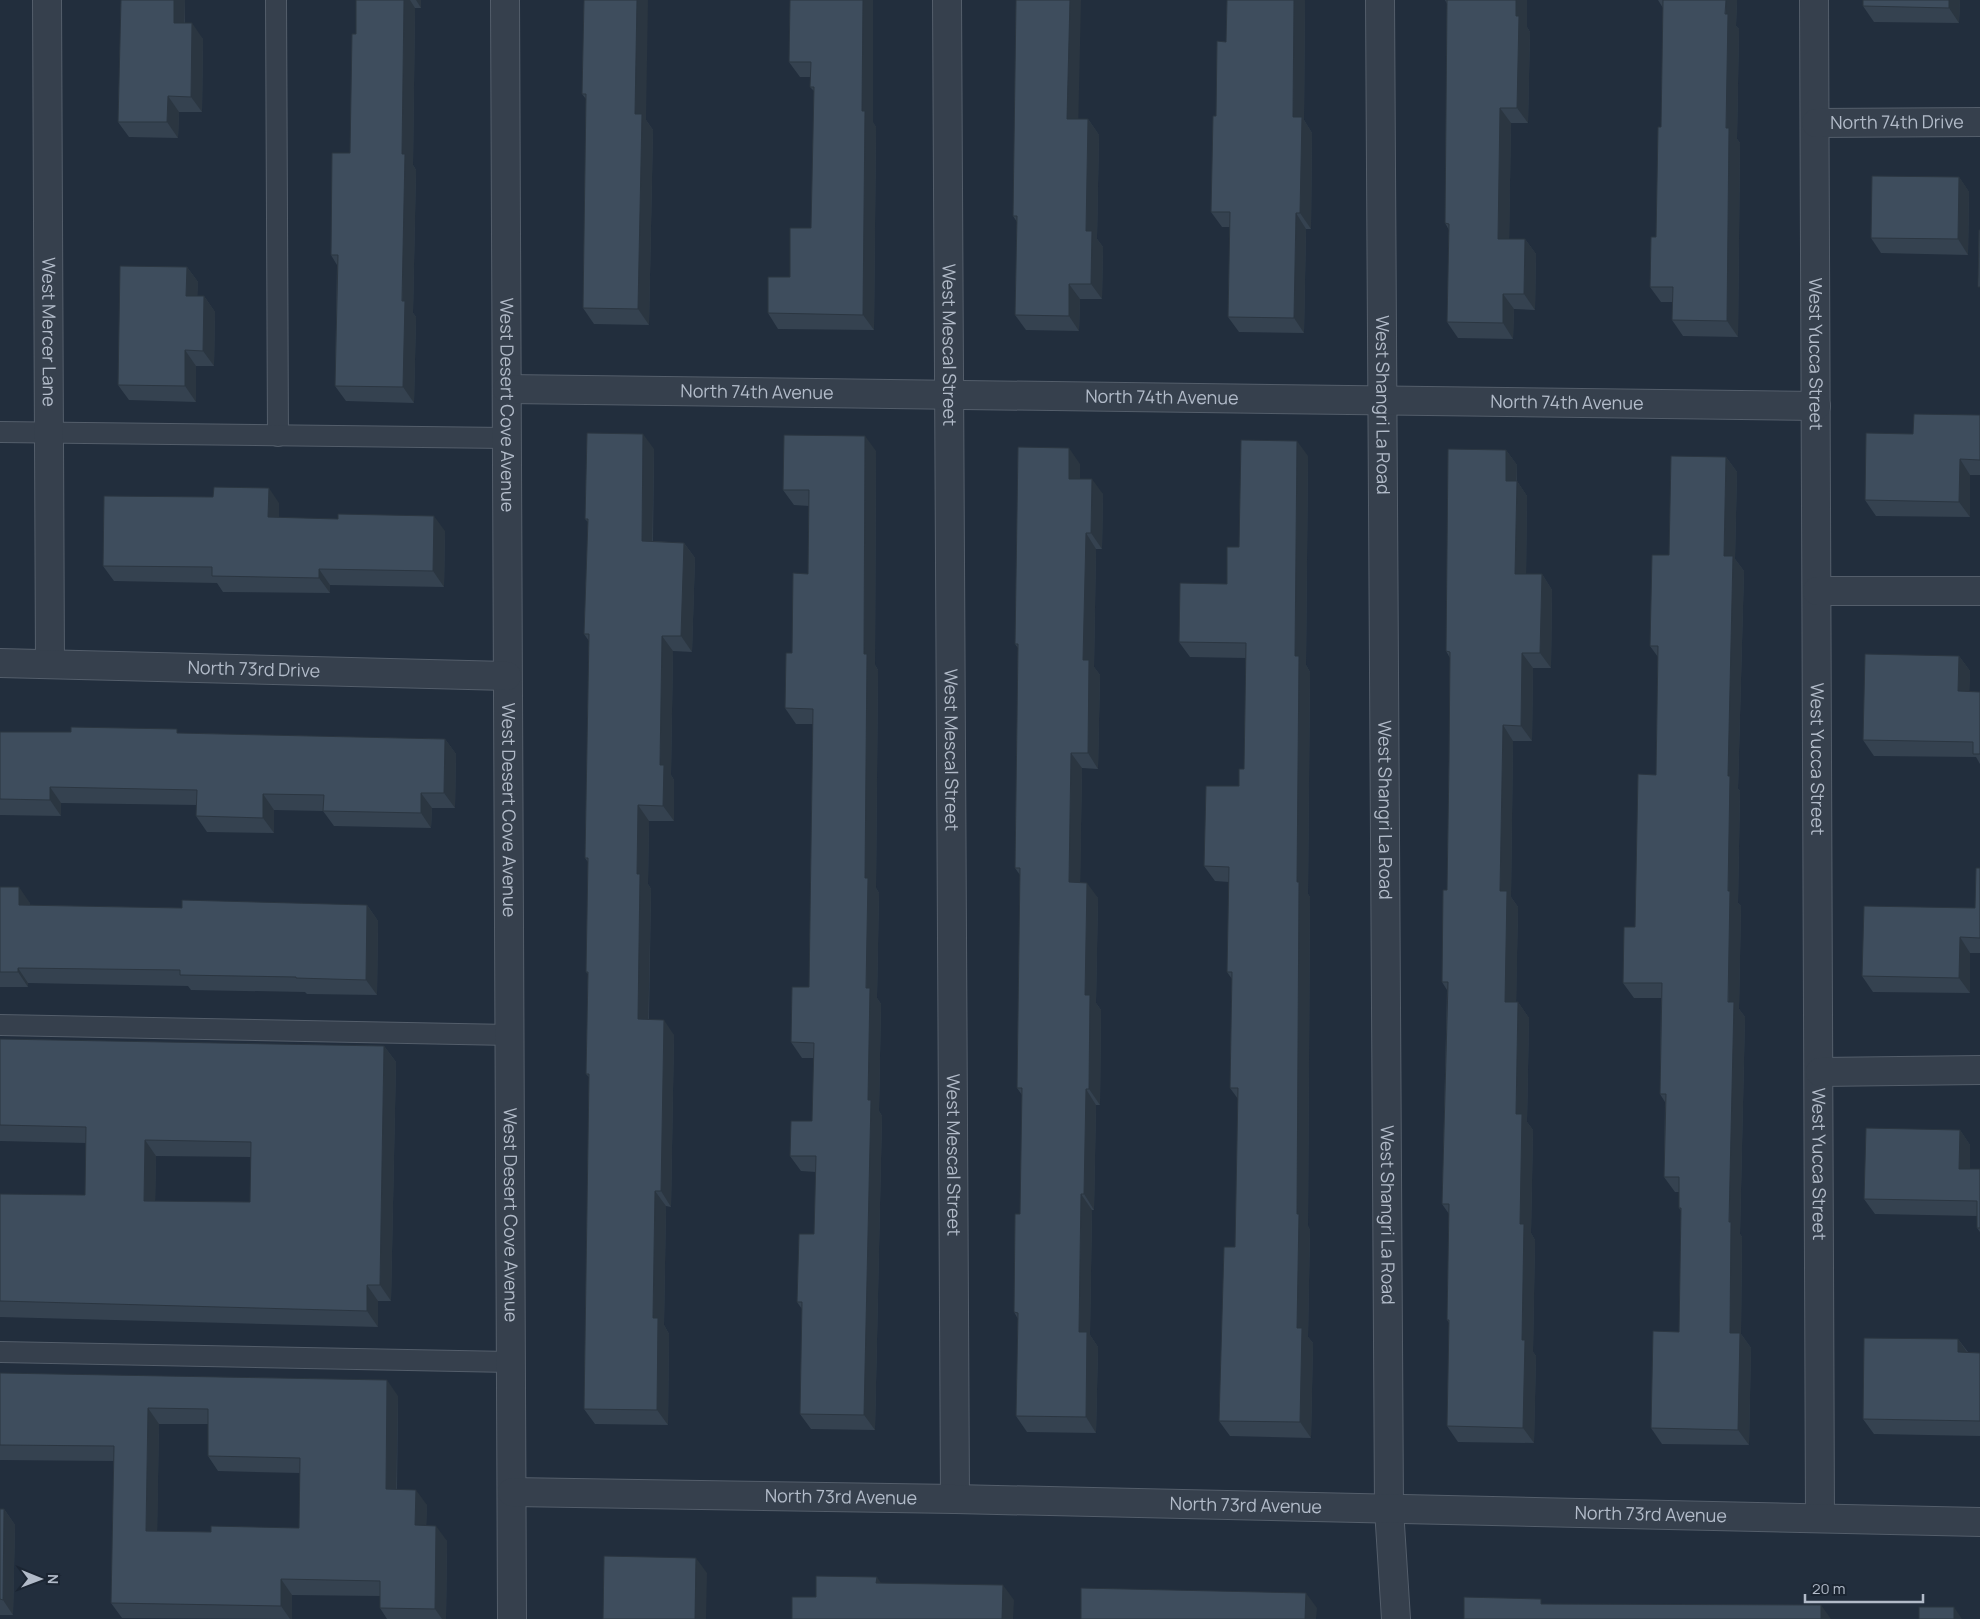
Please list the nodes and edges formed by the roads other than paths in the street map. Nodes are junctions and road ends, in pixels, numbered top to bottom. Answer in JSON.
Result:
{"nodes":[{"id":1,"x":47,"y":0,"type":"edge"},
{"id":2,"x":276,"y":0,"type":"edge"},
{"id":3,"x":505,"y":0,"type":"edge"},
{"id":4,"x":947,"y":0,"type":"edge"},
{"id":5,"x":1380,"y":0,"type":"edge"},
{"id":6,"x":1814,"y":0,"type":"edge"},
{"id":7,"x":1980,"y":122,"type":"edge"},
{"id":8,"x":1816,"y":124,"type":"junction"},
{"id":9,"x":507,"y":389,"type":"junction"},
{"id":10,"x":949,"y":394,"type":"junction"},
{"id":11,"x":1384,"y":402,"type":"junction"},
{"id":12,"x":1816,"y":406,"type":"junction"},
{"id":13,"x":0,"y":432,"type":"edge"},
{"id":14,"x":49,"y":433,"type":"junction"},
{"id":15,"x":278,"y":436,"type":"junction"},
{"id":16,"x":506,"y":438,"type":"junction"},
{"id":17,"x":1980,"y":590,"type":"edge"},
{"id":18,"x":1817,"y":591,"type":"junction"},
{"id":19,"x":0,"y":663,"type":"edge"},
{"id":20,"x":50,"y":664,"type":"junction"},
{"id":21,"x":507,"y":676,"type":"junction"},
{"id":22,"x":0,"y":1025,"type":"edge"},
{"id":23,"x":510,"y":1035,"type":"junction"},
{"id":24,"x":1980,"y":1070,"type":"edge"},
{"id":25,"x":1820,"y":1072,"type":"junction"},
{"id":26,"x":0,"y":1352,"type":"edge"},
{"id":27,"x":511,"y":1362,"type":"junction"},
{"id":28,"x":512,"y":1492,"type":"junction"},
{"id":29,"x":955,"y":1499,"type":"junction"},
{"id":30,"x":1389,"y":1509,"type":"junction"},
{"id":31,"x":1820,"y":1518,"type":"junction"},
{"id":32,"x":1980,"y":1522,"type":"edge"},
{"id":33,"x":512,"y":1619,"type":"edge"},
{"id":34,"x":1396,"y":1619,"type":"edge"}],
"edges":[{"from":1,"to":14,"type":"street","name":"West Mercer Lane"},
{"from":2,"to":15,"type":"lane"},
{"from":3,"to":9,"type":"street","name":"West Desert Cove Avenue"},
{"from":4,"to":10,"type":"street","name":"West Mescal Street"},
{"from":5,"to":11,"type":"street","name":"West Shangri La Road"},
{"from":6,"to":8,"type":"street","name":"West Yucca Street"},
{"from":7,"to":8,"type":"street","name":"North 74th Drive"},
{"from":8,"to":12,"type":"street","name":"West Yucca Street"},
{"from":9,"to":10,"type":"street","name":"North 74th Avenue"},
{"from":9,"to":16,"type":"street","name":"West Desert Cove Avenue"},
{"from":10,"to":11,"type":"street","name":"North 74th Avenue"},
{"from":10,"to":29,"type":"street","name":"West Mescal Street"},
{"from":11,"to":12,"type":"street","name":"North 74th Avenue"},
{"from":11,"to":30,"type":"street","name":"West Shangri La Road"},
{"from":12,"to":18,"type":"street","name":"West Yucca Street"},
{"from":13,"to":14,"type":"lane"},
{"from":14,"to":15,"type":"lane"},
{"from":14,"to":20,"type":"street","name":"West Mercer Lane"},
{"from":15,"to":16,"type":"lane"},
{"from":16,"to":21,"type":"street","name":"West Desert Cove Avenue"},
{"from":17,"to":18,"type":"street"},
{"from":18,"to":25,"type":"street","name":"West Yucca Street"},
{"from":19,"to":20,"type":"street","name":"North 73rd Drive"},
{"from":20,"to":21,"type":"street","name":"North 73rd Drive"},
{"from":21,"to":23,"type":"street","name":"West Desert Cove Avenue"},
{"from":22,"to":23,"type":"lane"},
{"from":23,"to":27,"type":"street","name":"West Desert Cove Avenue"},
{"from":24,"to":25,"type":"street"},
{"from":25,"to":31,"type":"street","name":"West Yucca Street"},
{"from":26,"to":27,"type":"lane"},
{"from":27,"to":28,"type":"street","name":"West Desert Cove Avenue"},
{"from":28,"to":29,"type":"street","name":"North 73rd Avenue"},
{"from":28,"to":33,"type":"street","name":"West Desert Cove Avenue"},
{"from":29,"to":30,"type":"street","name":"North 73rd Avenue"},
{"from":30,"to":31,"type":"street","name":"North 73rd Avenue"},
{"from":30,"to":34,"type":"street","name":"West Shangri La Road"},
{"from":31,"to":32,"type":"street","name":"North 73rd Avenue"}]}
